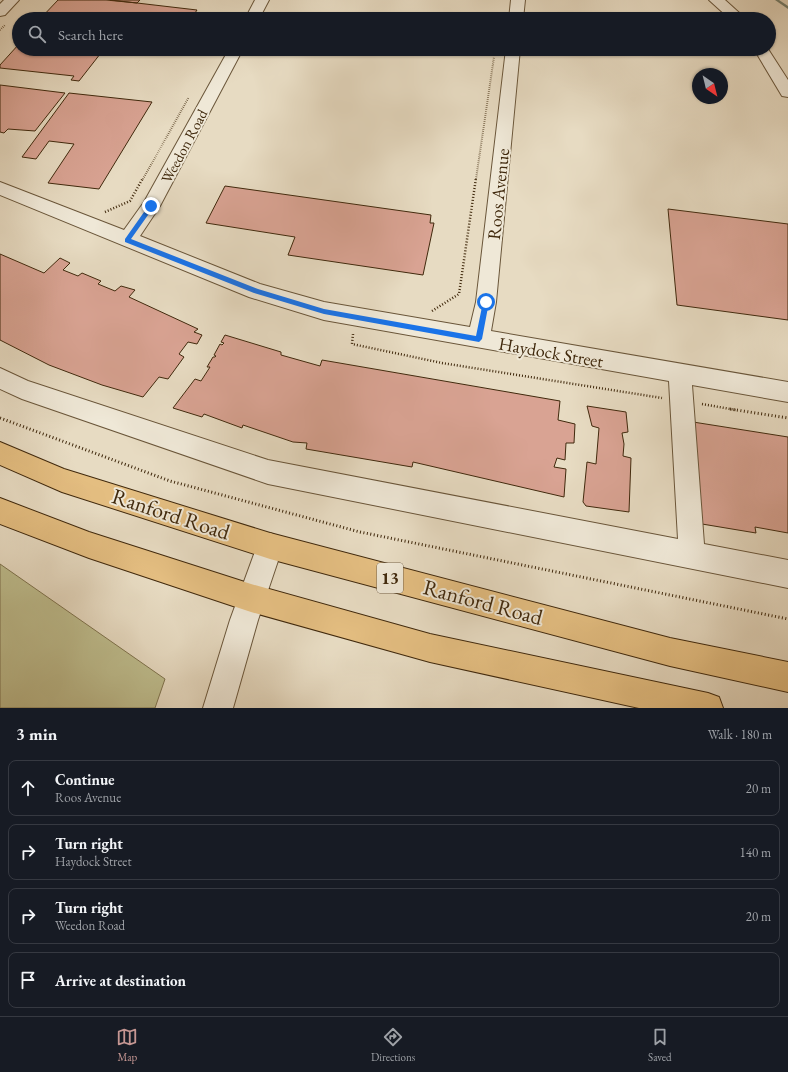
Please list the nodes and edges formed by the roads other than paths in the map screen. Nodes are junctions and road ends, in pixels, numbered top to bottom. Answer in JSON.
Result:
{"nodes":[{"id":1,"x":12,"y":0,"type":"edge"},
{"id":2,"x":262,"y":0,"type":"edge"},
{"id":3,"x":518,"y":0,"type":"edge"},
{"id":4,"x":716,"y":0,"type":"edge"},
{"id":5,"x":0,"y":12,"type":"edge"},
{"id":6,"x":256,"y":12,"type":"edge"},
{"id":7,"x":517,"y":12,"type":"edge"},
{"id":8,"x":731,"y":12,"type":"edge"},
{"id":9,"x":232,"y":56,"type":"edge"},
{"id":10,"x":512,"y":56,"type":"edge"},
{"id":11,"x":765,"y":56,"type":"edge"},
{"id":12,"x":788,"y":92,"type":"edge"},
{"id":13,"x":0,"y":188,"type":"edge"},
{"id":14,"x":127,"y":240,"type":"junction"},
{"id":15,"x":479,"y":339,"type":"junction"},
{"id":16,"x":680,"y":374,"type":"junction"},
{"id":17,"x":0,"y":378,"type":"edge"},
{"id":18,"x":788,"y":392,"type":"edge"},
{"id":19,"x":0,"y":453,"type":"edge"},
{"id":20,"x":0,"y":511,"type":"edge"},
{"id":21,"x":270,"y":546,"type":"junction"},
{"id":22,"x":692,"y":555,"type":"junction"},
{"id":23,"x":788,"y":574,"type":"edge"},
{"id":24,"x":251,"y":598,"type":"junction"},
{"id":25,"x":788,"y":676,"type":"edge"},
{"id":26,"x":218,"y":708,"type":"edge"},
{"id":27,"x":708,"y":708,"type":"edge"}],
"edges":[{"from":1,"to":5,"type":"street"},
{"from":2,"to":6,"type":"street"},
{"from":3,"to":7,"type":"street"},
{"from":4,"to":8,"type":"street"},
{"from":9,"to":14,"type":"street","name":"Weedon Road"},
{"from":10,"to":15,"type":"street","name":"Roos Avenue"},
{"from":11,"to":12,"type":"street"},
{"from":13,"to":14,"type":"street","name":"Haydock Street"},
{"from":14,"to":15,"type":"street","name":"Haydock Street"},
{"from":15,"to":16,"type":"street","name":"Haydock Street"},
{"from":16,"to":18,"type":"street","name":"Haydock Street"},
{"from":16,"to":22,"type":"street"},
{"from":17,"to":22,"type":"street"},
{"from":19,"to":21,"type":"main road","name":"Ranford Road","number":"13"},
{"from":20,"to":24,"type":"main road"},
{"from":21,"to":24,"type":"street"},
{"from":21,"to":25,"type":"main road","name":"Ranford Road","number":"13"},
{"from":22,"to":23,"type":"street"},
{"from":24,"to":26,"type":"street"},
{"from":24,"to":27,"type":"main road"}]}
